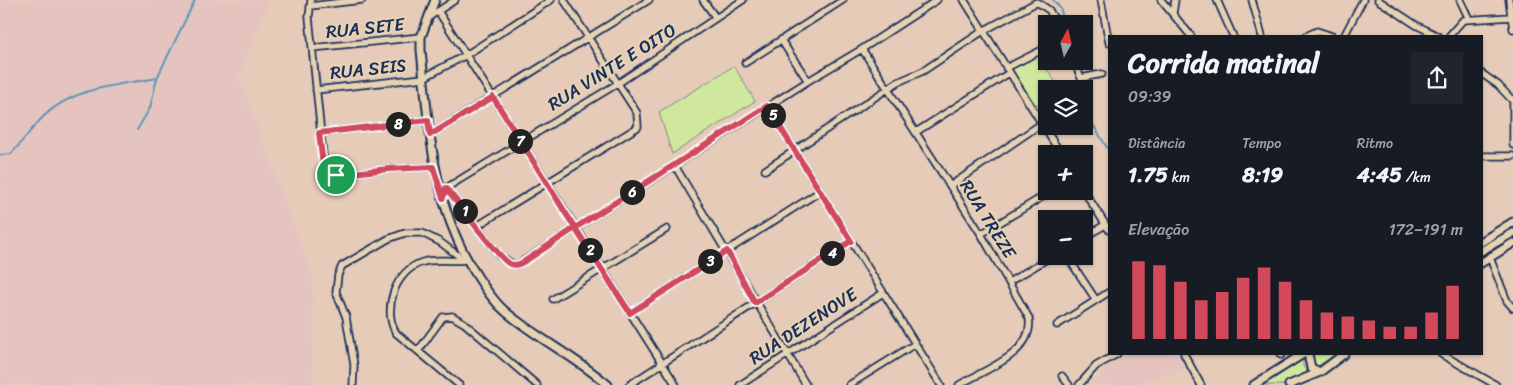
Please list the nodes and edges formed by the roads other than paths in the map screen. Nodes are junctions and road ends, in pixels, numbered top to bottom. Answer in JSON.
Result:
{"nodes":[{"id":1,"x":362,"y":0,"type":"edge"},
{"id":2,"x":435,"y":0,"type":"edge"},
{"id":3,"x":455,"y":0,"type":"edge"},
{"id":4,"x":551,"y":0,"type":"edge"},
{"id":5,"x":564,"y":0,"type":"edge"},
{"id":6,"x":649,"y":0,"type":"edge"},
{"id":7,"x":703,"y":0,"type":"edge"},
{"id":8,"x":743,"y":0,"type":"edge"},
{"id":9,"x":843,"y":0,"type":"edge"},
{"id":10,"x":937,"y":0,"type":"edge"},
{"id":11,"x":1101,"y":0,"type":"edge"},
{"id":12,"x":1161,"y":0,"type":"edge"},
{"id":13,"x":1175,"y":0,"type":"edge"},
{"id":14,"x":1217,"y":0,"type":"edge"},
{"id":15,"x":1252,"y":0,"type":"edge"},
{"id":16,"x":1363,"y":0,"type":"edge"},
{"id":17,"x":1378,"y":0,"type":"edge"},
{"id":18,"x":1460,"y":0,"type":"edge"},
{"id":19,"x":1509,"y":0,"type":"edge"},
{"id":20,"x":965,"y":1,"type":"edge"},
{"id":21,"x":1038,"y":1,"type":"edge"},
{"id":22,"x":834,"y":2,"type":"edge"},
{"id":23,"x":310,"y":3,"type":"edge"},
{"id":24,"x":438,"y":11,"type":"junction"},
{"id":25,"x":1173,"y":13,"type":"junction"},
{"id":26,"x":1052,"y":15,"type":"edge"},
{"id":27,"x":429,"y":16,"type":"junction"},
{"id":28,"x":1511,"y":17,"type":"junction"},
{"id":29,"x":716,"y":18,"type":"junction"},
{"id":30,"x":1469,"y":19,"type":"junction"},
{"id":31,"x":1513,"y":29,"type":"edge"},
{"id":32,"x":983,"y":31,"type":"junction"},
{"id":33,"x":1190,"y":35,"type":"edge"},
{"id":34,"x":1233,"y":35,"type":"edge"},
{"id":35,"x":1262,"y":35,"type":"edge"},
{"id":36,"x":1308,"y":35,"type":"edge"},
{"id":37,"x":1329,"y":35,"type":"edge"},
{"id":38,"x":1345,"y":35,"type":"edge"},
{"id":39,"x":1436,"y":35,"type":"edge"},
{"id":40,"x":1450,"y":35,"type":"edge"},
{"id":41,"x":421,"y":37,"type":"junction"},
{"id":42,"x":1108,"y":38,"type":"edge"},
{"id":43,"x":588,"y":39,"type":"junction"},
{"id":44,"x":782,"y":40,"type":"junction"},
{"id":45,"x":312,"y":48,"type":"junction"},
{"id":46,"x":862,"y":49,"type":"junction"},
{"id":47,"x":1038,"y":53,"type":"edge"},
{"id":48,"x":466,"y":55,"type":"junction"},
{"id":49,"x":745,"y":63,"type":"dead end"},
{"id":50,"x":1079,"y":70,"type":"edge"},
{"id":51,"x":1008,"y":71,"type":"junction"},
{"id":52,"x":1102,"y":74,"type":"dead end"},
{"id":53,"x":1483,"y":74,"type":"edge"},
{"id":54,"x":424,"y":78,"type":"junction"},
{"id":55,"x":808,"y":81,"type":"junction"},
{"id":56,"x":617,"y":84,"type":"junction"},
{"id":57,"x":888,"y":89,"type":"junction"},
{"id":58,"x":316,"y":90,"type":"junction"},
{"id":59,"x":493,"y":97,"type":"junction"},
{"id":60,"x":1512,"y":100,"type":"edge"},
{"id":61,"x":767,"y":106,"type":"junction"},
{"id":62,"x":1038,"y":118,"type":"edge"},
{"id":63,"x":428,"y":120,"type":"junction"},
{"id":64,"x":1038,"y":127,"type":"edge"},
{"id":65,"x":916,"y":132,"type":"junction"},
{"id":66,"x":319,"y":133,"type":"junction"},
{"id":67,"x":430,"y":135,"type":"junction"},
{"id":68,"x":520,"y":141,"type":"junction"},
{"id":69,"x":1513,"y":145,"type":"edge"},
{"id":70,"x":794,"y":152,"type":"junction"},
{"id":71,"x":1483,"y":156,"type":"edge"},
{"id":72,"x":1513,"y":156,"type":"edge"},
{"id":73,"x":675,"y":166,"type":"junction"},
{"id":74,"x":433,"y":167,"type":"junction"},
{"id":75,"x":766,"y":170,"type":"dead end"},
{"id":76,"x":546,"y":184,"type":"junction"},
{"id":77,"x":950,"y":186,"type":"junction"},
{"id":78,"x":446,"y":188,"type":"junction"},
{"id":79,"x":819,"y":192,"type":"junction"},
{"id":80,"x":443,"y":198,"type":"junction"},
{"id":81,"x":1038,"y":199,"type":"edge"},
{"id":82,"x":1090,"y":200,"type":"edge"},
{"id":83,"x":1513,"y":222,"type":"edge"},
{"id":84,"x":478,"y":226,"type":"junction"},
{"id":85,"x":1107,"y":227,"type":"edge"},
{"id":86,"x":575,"y":228,"type":"junction"},
{"id":87,"x":667,"y":229,"type":"dead end"},
{"id":88,"x":1093,"y":233,"type":"edge"},
{"id":89,"x":1513,"y":233,"type":"edge"},
{"id":90,"x":981,"y":234,"type":"junction"},
{"id":91,"x":851,"y":241,"type":"junction"},
{"id":92,"x":1483,"y":241,"type":"edge"},
{"id":93,"x":1513,"y":243,"type":"edge"},
{"id":94,"x":727,"y":251,"type":"junction"},
{"id":95,"x":1483,"y":251,"type":"edge"},
{"id":96,"x":1490,"y":258,"type":"junction"},
{"id":97,"x":465,"y":260,"type":"junction"},
{"id":98,"x":1483,"y":262,"type":"edge"},
{"id":99,"x":1038,"y":264,"type":"edge"},
{"id":100,"x":1073,"y":265,"type":"edge"},
{"id":101,"x":604,"y":270,"type":"junction"},
{"id":102,"x":1009,"y":282,"type":"junction"},
{"id":103,"x":883,"y":293,"type":"junction"},
{"id":104,"x":1108,"y":293,"type":"edge"},
{"id":105,"x":553,"y":299,"type":"dead end"},
{"id":106,"x":1096,"y":300,"type":"junction"},
{"id":107,"x":755,"y":303,"type":"junction"},
{"id":108,"x":1513,"y":308,"type":"edge"},
{"id":109,"x":630,"y":313,"type":"junction"},
{"id":110,"x":1057,"y":325,"type":"dead end"},
{"id":111,"x":915,"y":344,"type":"junction"},
{"id":112,"x":418,"y":351,"type":"junction"},
{"id":113,"x":787,"y":354,"type":"junction"},
{"id":114,"x":1115,"y":355,"type":"edge"},
{"id":115,"x":1186,"y":355,"type":"edge"},
{"id":116,"x":1301,"y":355,"type":"edge"},
{"id":117,"x":1308,"y":355,"type":"edge"},
{"id":118,"x":1343,"y":355,"type":"edge"},
{"id":119,"x":1443,"y":355,"type":"edge"},
{"id":120,"x":662,"y":363,"type":"junction"},
{"id":121,"x":1320,"y":372,"type":"junction"},
{"id":122,"x":1062,"y":376,"type":"dead end"},
{"id":123,"x":353,"y":385,"type":"edge"},
{"id":124,"x":459,"y":385,"type":"edge"},
{"id":125,"x":537,"y":385,"type":"edge"},
{"id":126,"x":608,"y":385,"type":"edge"},
{"id":127,"x":629,"y":385,"type":"edge"},
{"id":128,"x":676,"y":385,"type":"edge"},
{"id":129,"x":740,"y":385,"type":"edge"},
{"id":130,"x":806,"y":385,"type":"edge"},
{"id":131,"x":849,"y":385,"type":"edge"},
{"id":132,"x":941,"y":385,"type":"edge"},
{"id":133,"x":959,"y":385,"type":"edge"},
{"id":134,"x":1068,"y":385,"type":"edge"},
{"id":135,"x":1079,"y":385,"type":"edge"},
{"id":136,"x":1201,"y":385,"type":"edge"},
{"id":137,"x":1254,"y":385,"type":"edge"},
{"id":138,"x":1289,"y":385,"type":"edge"},
{"id":139,"x":1496,"y":385,"type":"edge"}],
"edges":[{"from":1,"to":23,"type":"street"},
{"from":2,"to":27,"type":"main road"},
{"from":3,"to":24,"type":"street"},
{"from":4,"to":48,"type":"street"},
{"from":5,"to":43,"type":"street"},
{"from":6,"to":43,"type":"street"},
{"from":7,"to":29,"type":"street"},
{"from":8,"to":29,"type":"street","name":"RUA VINTE E OITO"},
{"from":9,"to":22,"type":"street"},
{"from":10,"to":46,"type":"street"},
{"from":11,"to":42,"type":"street"},
{"from":12,"to":25,"type":"street"},
{"from":13,"to":25,"type":"street"},
{"from":14,"to":34,"type":"street"},
{"from":15,"to":35,"type":"street"},
{"from":16,"to":38,"type":"street"},
{"from":17,"to":39,"type":"street"},
{"from":18,"to":30,"type":"street"},
{"from":19,"to":28,"type":"street"},
{"from":20,"to":32,"type":"street"},
{"from":21,"to":26,"type":"street"},
{"from":21,"to":32,"type":"street"},
{"from":22,"to":44,"type":"street"},
{"from":23,"to":45,"type":"street"},
{"from":24,"to":27,"type":"street"},
{"from":24,"to":48,"type":"street"},
{"from":25,"to":33,"type":"street"},
{"from":27,"to":41,"type":"main road"},
{"from":28,"to":30,"type":"street"},
{"from":28,"to":31,"type":"street"},
{"from":29,"to":56,"type":"street","name":"RUA VINTE E OITO"},
{"from":30,"to":40,"type":"street"},
{"from":32,"to":51,"type":"street"},
{"from":32,"to":57,"type":"street"},
{"from":36,"to":37,"type":"street"},
{"from":41,"to":45,"type":"street","name":"RUA SETE"},
{"from":41,"to":54,"type":"main road"},
{"from":43,"to":56,"type":"street"},
{"from":43,"to":59,"type":"street"},
{"from":44,"to":49,"type":"street"},
{"from":44,"to":55,"type":"street"},
{"from":45,"to":58,"type":"street"},
{"from":46,"to":55,"type":"street"},
{"from":46,"to":57,"type":"street","name":"RUA TREZE"},
{"from":47,"to":51,"type":"street"},
{"from":48,"to":54,"type":"street"},
{"from":48,"to":59,"type":"street"},
{"from":50,"to":52,"type":"street"},
{"from":51,"to":62,"type":"street"},
{"from":51,"to":65,"type":"street"},
{"from":53,"to":60,"type":"street"},
{"from":54,"to":58,"type":"street","name":"RUA SEIS"},
{"from":54,"to":63,"type":"main road"},
{"from":55,"to":61,"type":"street"},
{"from":56,"to":68,"type":"street","name":"RUA VINTE E OITO"},
{"from":56,"to":76,"type":"street"},
{"from":57,"to":65,"type":"street","name":"RUA TREZE"},
{"from":57,"to":70,"type":"street"},
{"from":58,"to":66,"type":"street"},
{"from":59,"to":67,"type":"street"},
{"from":59,"to":68,"type":"street"},
{"from":60,"to":69,"type":"street"},
{"from":61,"to":70,"type":"street"},
{"from":61,"to":73,"type":"street"},
{"from":63,"to":66,"type":"street"},
{"from":63,"to":67,"type":"main road"},
{"from":64,"to":77,"type":"street"},
{"from":65,"to":77,"type":"street","name":"RUA TREZE"},
{"from":66,"to":74,"type":"street"},
{"from":67,"to":74,"type":"main road"},
{"from":68,"to":76,"type":"street"},
{"from":68,"to":78,"type":"street","name":"RUA VINTE E OITO"},
{"from":70,"to":75,"type":"street"},
{"from":70,"to":79,"type":"street"},
{"from":71,"to":72,"type":"street"},
{"from":73,"to":86,"type":"street"},
{"from":73,"to":94,"type":"street"},
{"from":74,"to":80,"type":"main road"},
{"from":76,"to":84,"type":"street"},
{"from":76,"to":86,"type":"street"},
{"from":77,"to":90,"type":"street","name":"RUA TREZE"},
{"from":78,"to":80,"type":"street"},
{"from":78,"to":84,"type":"street"},
{"from":79,"to":91,"type":"street"},
{"from":79,"to":94,"type":"street"},
{"from":80,"to":97,"type":"main road"},
{"from":81,"to":90,"type":"street"},
{"from":82,"to":85,"type":"street"},
{"from":83,"to":92,"type":"main road"},
{"from":84,"to":86,"type":"street"},
{"from":85,"to":88,"type":"street"},
{"from":86,"to":101,"type":"street"},
{"from":87,"to":101,"type":"street"},
{"from":89,"to":95,"type":"main road"},
{"from":90,"to":102,"type":"street","name":"RUA TREZE"},
{"from":91,"to":103,"type":"street"},
{"from":91,"to":107,"type":"street"},
{"from":93,"to":96,"type":"main road"},
{"from":94,"to":107,"type":"street"},
{"from":94,"to":109,"type":"street"},
{"from":96,"to":98,"type":"main road"},
{"from":96,"to":108,"type":"street"},
{"from":97,"to":112,"type":"street"},
{"from":97,"to":123,"type":"street"},
{"from":97,"to":126,"type":"main road"},
{"from":99,"to":102,"type":"street"},
{"from":100,"to":106,"type":"street"},
{"from":101,"to":105,"type":"street"},
{"from":101,"to":109,"type":"street"},
{"from":102,"to":133,"type":"street","name":"RUA TREZE"},
{"from":103,"to":111,"type":"street"},
{"from":103,"to":113,"type":"street","name":"RUA DEZENOVE"},
{"from":104,"to":106,"type":"street"},
{"from":106,"to":110,"type":"street"},
{"from":107,"to":113,"type":"street"},
{"from":107,"to":120,"type":"street"},
{"from":109,"to":120,"type":"street"},
{"from":111,"to":131,"type":"street"},
{"from":111,"to":132,"type":"street"},
{"from":112,"to":124,"type":"street"},
{"from":112,"to":125,"type":"street"},
{"from":113,"to":129,"type":"street","name":"RUA DEZENOVE"},
{"from":113,"to":130,"type":"street"},
{"from":114,"to":135,"type":"street"},
{"from":115,"to":136,"type":"street"},
{"from":116,"to":137,"type":"main road"},
{"from":117,"to":121,"type":"main road"},
{"from":118,"to":121,"type":"main road"},
{"from":119,"to":139,"type":"street"},
{"from":120,"to":127,"type":"street"},
{"from":120,"to":128,"type":"street"},
{"from":121,"to":138,"type":"main road"},
{"from":122,"to":134,"type":"street"}]}
